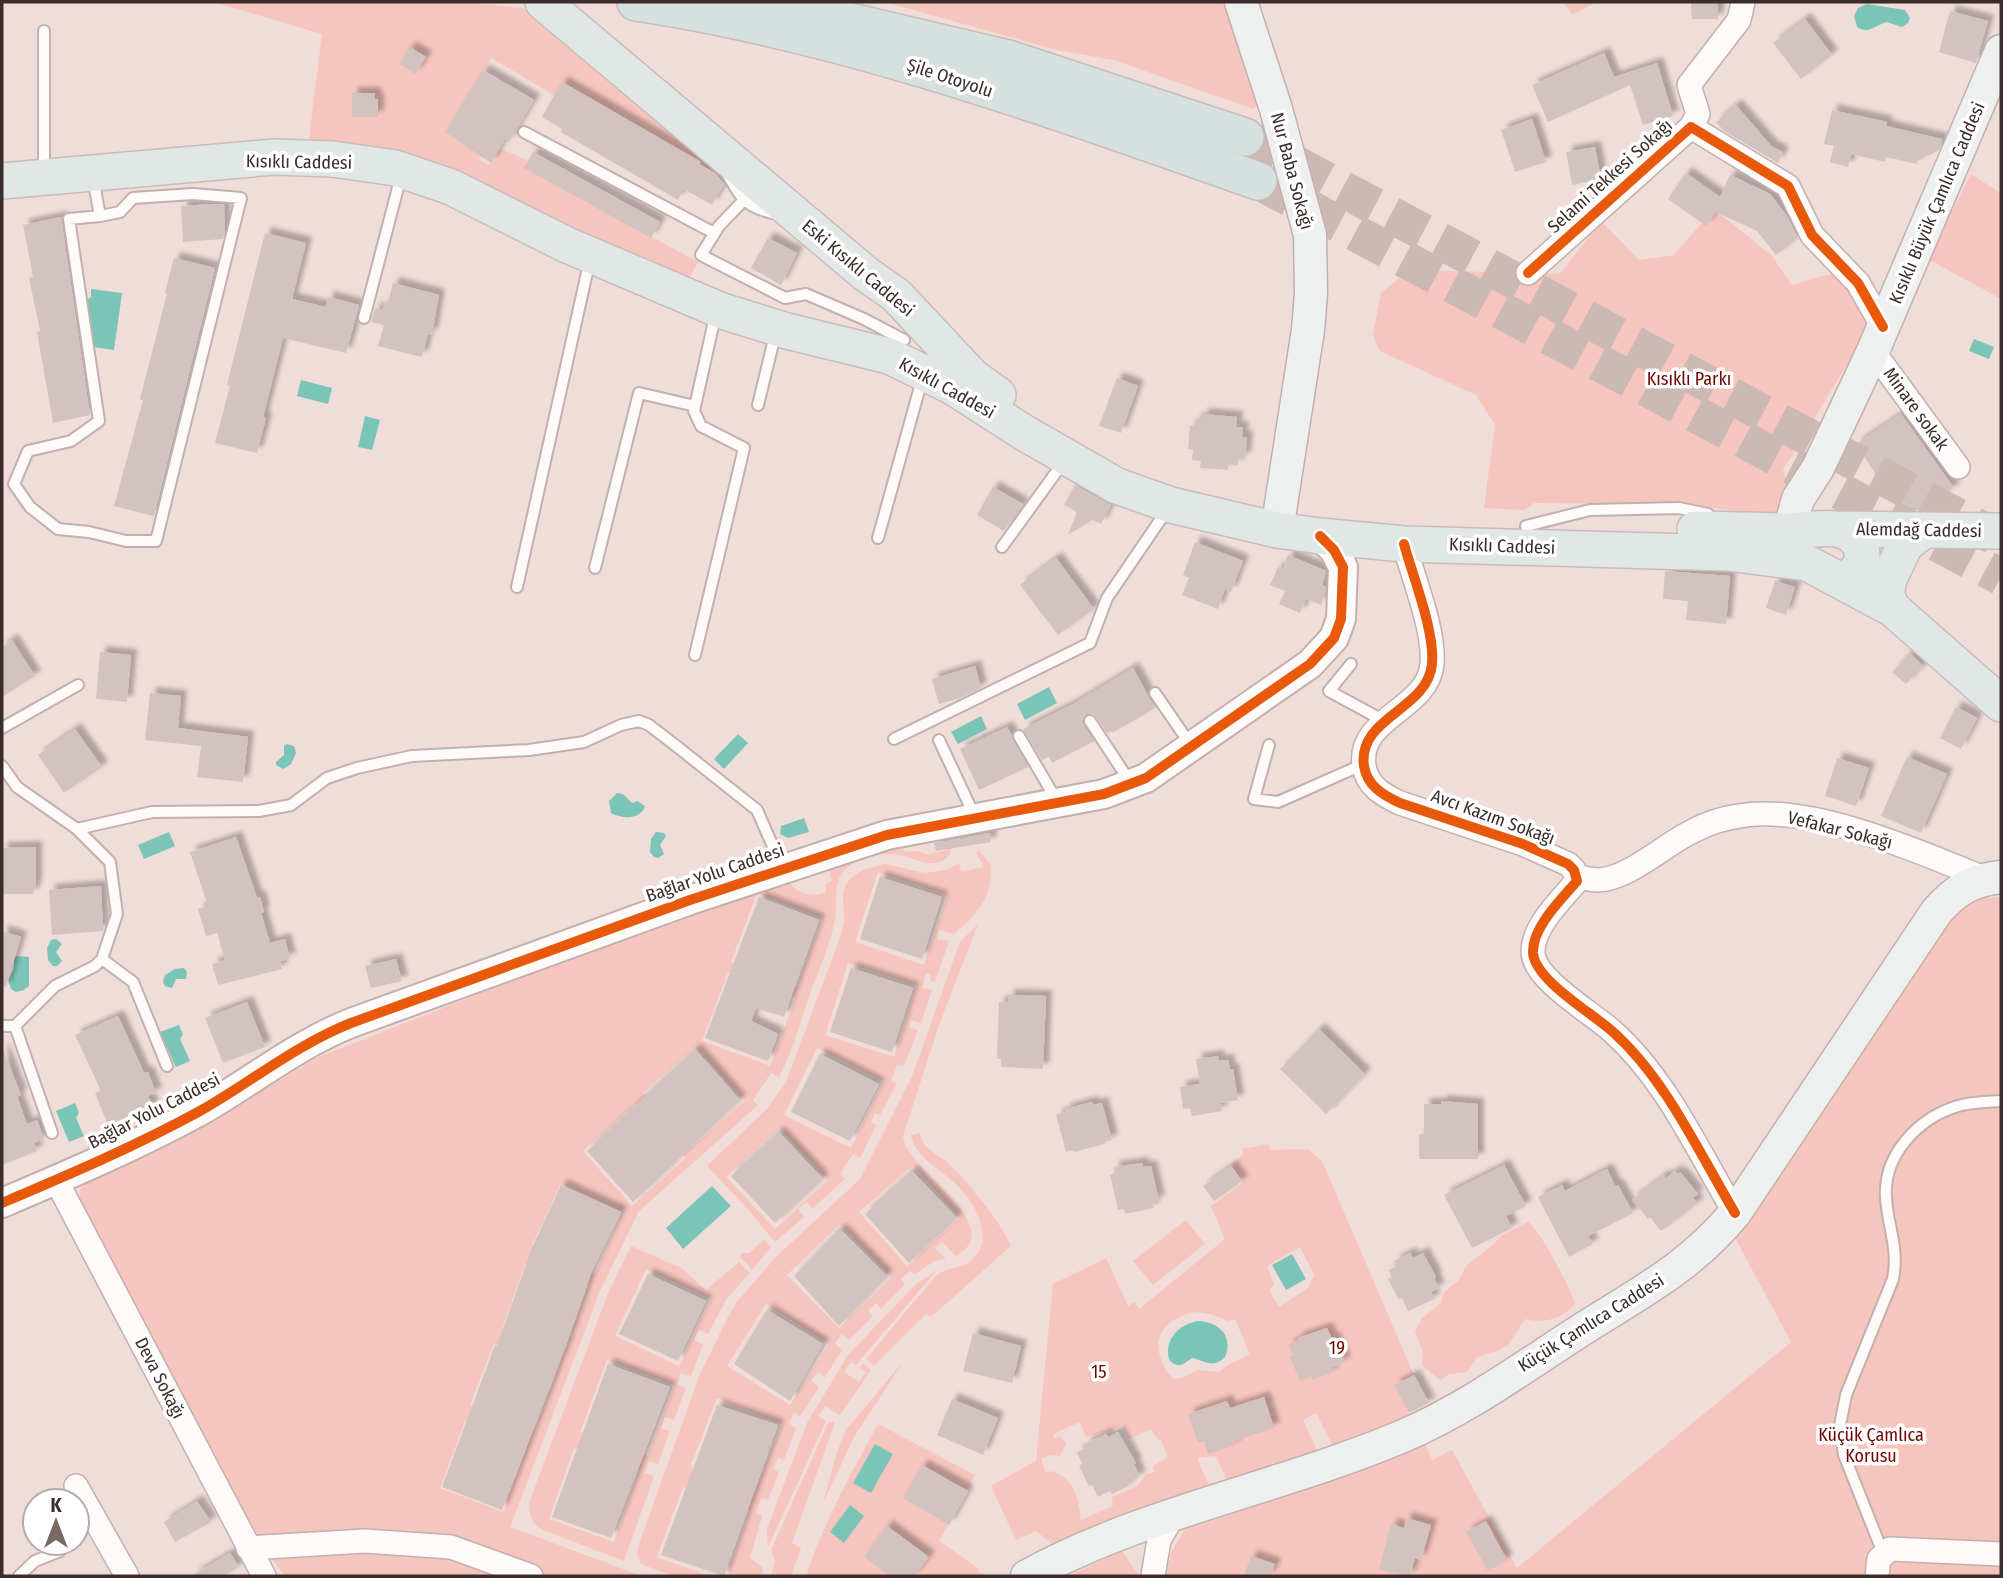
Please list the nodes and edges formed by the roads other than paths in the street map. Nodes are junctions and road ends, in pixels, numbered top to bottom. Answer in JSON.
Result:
{"nodes":[{"id":1,"x":543,"y":2,"type":"edge"},
{"id":2,"x":636,"y":2,"type":"edge"},
{"id":3,"x":766,"y":2,"type":"edge"},
{"id":4,"x":827,"y":2,"type":"edge"},
{"id":5,"x":1241,"y":2,"type":"edge"},
{"id":6,"x":1743,"y":2,"type":"edge"},
{"id":7,"x":44,"y":32,"type":"dead end"},
{"id":8,"x":2001,"y":51,"type":"edge"},
{"id":9,"x":1008,"y":59,"type":"junction"},
{"id":10,"x":1692,"y":127,"type":"junction"},
{"id":11,"x":524,"y":132,"type":"dead end"},
{"id":12,"x":1245,"y":136,"type":"tunnel mouth"},
{"id":13,"x":708,"y":140,"type":"junction"},
{"id":14,"x":402,"y":170,"type":"junction"},
{"id":15,"x":92,"y":172,"type":"junction"},
{"id":16,"x":44,"y":177,"type":"junction"},
{"id":17,"x":2,"y":181,"type":"edge"},
{"id":18,"x":1258,"y":181,"type":"tunnel mouth"},
{"id":19,"x":743,"y":201,"type":"junction"},
{"id":20,"x":100,"y":216,"type":"junction"},
{"id":21,"x":803,"y":220,"type":"junction"},
{"id":22,"x":714,"y":233,"type":"junction"},
{"id":23,"x":590,"y":256,"type":"junction"},
{"id":24,"x":1528,"y":273,"type":"dead end"},
{"id":25,"x":898,"y":298,"type":"junction"},
{"id":26,"x":716,"y":309,"type":"junction"},
{"id":27,"x":364,"y":318,"type":"dead end"},
{"id":28,"x":777,"y":328,"type":"junction"},
{"id":29,"x":1878,"y":339,"type":"junction"},
{"id":30,"x":897,"y":348,"type":"junction"},
{"id":31,"x":924,"y":373,"type":"junction"},
{"id":32,"x":758,"y":405,"type":"dead end"},
{"id":33,"x":695,"y":406,"type":"junction"},
{"id":34,"x":1066,"y":458,"type":"junction"},
{"id":35,"x":1958,"y":467,"type":"dead end"},
{"id":36,"x":1818,"y":468,"type":"junction"},
{"id":37,"x":1171,"y":505,"type":"junction"},
{"id":38,"x":1715,"y":516,"type":"dead end"},
{"id":39,"x":1727,"y":518,"type":"dead end"},
{"id":40,"x":1277,"y":520,"type":"junction"},
{"id":41,"x":1526,"y":526,"type":"junction"},
{"id":42,"x":1836,"y":529,"type":"junction"},
{"id":43,"x":1924,"y":530,"type":"junction"},
{"id":44,"x":1789,"y":531,"type":"junction"},
{"id":45,"x":2001,"y":531,"type":"edge"},
{"id":46,"x":1320,"y":536,"type":"junction"},
{"id":47,"x":878,"y":538,"type":"dead end"},
{"id":48,"x":1404,"y":544,"type":"junction"},
{"id":49,"x":1002,"y":547,"type":"dead end"},
{"id":50,"x":1807,"y":563,"type":"junction"},
{"id":51,"x":595,"y":568,"type":"dead end"},
{"id":52,"x":1840,"y":579,"type":"junction"},
{"id":53,"x":517,"y":587,"type":"dead end"},
{"id":54,"x":1893,"y":610,"type":"junction"},
{"id":55,"x":695,"y":655,"type":"dead end"},
{"id":56,"x":1351,"y":664,"type":"dead end"},
{"id":57,"x":78,"y":685,"type":"dead end"},
{"id":58,"x":1155,"y":693,"type":"dead end"},
{"id":59,"x":2001,"y":704,"type":"edge"},
{"id":60,"x":1090,"y":721,"type":"dead end"},
{"id":61,"x":1386,"y":722,"type":"junction"},
{"id":62,"x":2,"y":728,"type":"edge"},
{"id":63,"x":1019,"y":736,"type":"dead end"},
{"id":64,"x":894,"y":739,"type":"dead end"},
{"id":65,"x":939,"y":740,"type":"dead end"},
{"id":66,"x":1269,"y":745,"type":"dead end"},
{"id":67,"x":1191,"y":747,"type":"junction"},
{"id":68,"x":1364,"y":764,"type":"junction"},
{"id":69,"x":2,"y":766,"type":"edge"},
{"id":70,"x":1132,"y":784,"type":"junction"},
{"id":71,"x":1058,"y":804,"type":"junction"},
{"id":72,"x":976,"y":819,"type":"junction"},
{"id":73,"x":77,"y":829,"type":"junction"},
{"id":74,"x":783,"y":869,"type":"junction"},
{"id":75,"x":1577,"y":876,"type":"junction"},
{"id":76,"x":1994,"y":878,"type":"edge"},
{"id":77,"x":102,"y":959,"type":"junction"},
{"id":78,"x":2,"y":1026,"type":"edge"},
{"id":79,"x":15,"y":1026,"type":"junction"},
{"id":80,"x":167,"y":1066,"type":"dead end"},
{"id":81,"x":2001,"y":1101,"type":"edge"},
{"id":82,"x":52,"y":1133,"type":"dead end"},
{"id":83,"x":56,"y":1180,"type":"junction"},
{"id":84,"x":2,"y":1203,"type":"edge"},
{"id":85,"x":1735,"y":1213,"type":"junction"},
{"id":86,"x":76,"y":1486,"type":"dead end"},
{"id":87,"x":1172,"y":1516,"type":"junction"},
{"id":88,"x":248,"y":1548,"type":"junction"},
{"id":89,"x":1883,"y":1553,"type":"junction"},
{"id":90,"x":2001,"y":1554,"type":"edge"},
{"id":91,"x":45,"y":1557,"type":"edge"},
{"id":92,"x":19,"y":1576,"type":"edge"},
{"id":93,"x":127,"y":1576,"type":"edge"},
{"id":94,"x":264,"y":1576,"type":"edge"},
{"id":95,"x":531,"y":1576,"type":"edge"},
{"id":96,"x":1027,"y":1576,"type":"edge"},
{"id":97,"x":1153,"y":1576,"type":"edge"},
{"id":98,"x":1877,"y":1576,"type":"edge"}],
"edges":[{"from":1,"to":13,"type":"main road","name":"Eski Kısıklı Caddesi"},
{"from":2,"to":18,"type":"highway","name":"Şile Otoyolu"},
{"from":3,"to":9,"type":"highway","name":"Şile Otoyolu"},
{"from":4,"to":9,"type":"highway"},
{"from":5,"to":40,"type":"main road","name":"Nur Baba Sokağı"},
{"from":6,"to":10,"type":"street"},
{"from":7,"to":16,"type":"lane"},
{"from":8,"to":29,"type":"main road","name":"Kısıklı Büyük Çamlıca Caddesi"},
{"from":9,"to":12,"type":"highway","name":"Şile Otoyolu"},
{"from":10,"to":24,"type":"street","name":"Selami Tekkesi Sokağı"},
{"from":10,"to":29,"type":"street","name":"Selami Tekkesi Sokağı"},
{"from":11,"to":22,"type":"lane"},
{"from":13,"to":19,"type":"lane"},
{"from":13,"to":21,"type":"main road","name":"Eski Kısıklı Caddesi"},
{"from":14,"to":15,"type":"main road","name":"Kısıklı Caddesi"},
{"from":14,"to":23,"type":"main road","name":"Kısıklı Caddesi"},
{"from":14,"to":27,"type":"lane"},
{"from":15,"to":16,"type":"main road","name":"Kısıklı Caddesi"},
{"from":15,"to":20,"type":"lane"},
{"from":16,"to":17,"type":"main road","name":"Kısıklı Caddesi"},
{"from":19,"to":21,"type":"lane"},
{"from":19,"to":22,"type":"lane"},
{"from":20,"to":20,"type":"lane"},
{"from":21,"to":25,"type":"main road","name":"Eski Kısıklı Caddesi"},
{"from":22,"to":30,"type":"lane"},
{"from":23,"to":26,"type":"main road","name":"Kısıklı Caddesi"},
{"from":23,"to":53,"type":"lane"},
{"from":25,"to":30,"type":"main road"},
{"from":25,"to":40,"type":"main road","name":"Eski Kısıklı Caddesi"},
{"from":26,"to":28,"type":"main road","name":"Kısıklı Caddesi"},
{"from":26,"to":33,"type":"lane"},
{"from":28,"to":30,"type":"main road","name":"Kısıklı Caddesi"},
{"from":28,"to":32,"type":"lane"},
{"from":29,"to":35,"type":"street","name":"Minare sokak"},
{"from":29,"to":36,"type":"main road","name":"Kısıklı Büyük Çamlıca Caddesi"},
{"from":30,"to":31,"type":"main road","name":"Kısıklı Caddesi"},
{"from":31,"to":34,"type":"main road","name":"Kısıklı Caddesi"},
{"from":31,"to":47,"type":"lane"},
{"from":33,"to":51,"type":"lane"},
{"from":33,"to":55,"type":"lane"},
{"from":34,"to":37,"type":"main road","name":"Kısıklı Caddesi"},
{"from":34,"to":49,"type":"lane"},
{"from":36,"to":42,"type":"main road","name":"Kısıklı Büyük Çamlıca Caddesi"},
{"from":36,"to":44,"type":"main road","name":"Kısıklı Büyük Çamlıca Caddesi"},
{"from":37,"to":40,"type":"main road","name":"Kısıklı Caddesi"},
{"from":37,"to":64,"type":"lane"},
{"from":38,"to":41,"type":"lane"},
{"from":39,"to":44,"type":"lane"},
{"from":40,"to":41,"type":"main road","name":"Kısıklı Caddesi"},
{"from":40,"to":46,"type":"main road","name":"Kısıklı Caddesi"},
{"from":41,"to":44,"type":"main road","name":"Kısıklı Caddesi"},
{"from":42,"to":43,"type":"main road","name":"Alemdağ Caddesi"},
{"from":42,"to":44,"type":"main road","name":"Kısıklı Caddesi"},
{"from":42,"to":52,"type":"main road"},
{"from":43,"to":45,"type":"main road","name":"Alemdağ Caddesi"},
{"from":43,"to":54,"type":"main road"},
{"from":44,"to":50,"type":"main road"},
{"from":46,"to":48,"type":"main road","name":"Kısıklı Caddesi"},
{"from":46,"to":67,"type":"street","name":"Bağlar Yolu Caddesi"},
{"from":48,"to":50,"type":"main road","name":"Kısıklı Caddesi"},
{"from":48,"to":61,"type":"street"},
{"from":50,"to":52,"type":"main road","name":"Kısıklı Caddesi"},
{"from":52,"to":54,"type":"main road","name":"Kısıklı Caddesi"},
{"from":54,"to":59,"type":"main road","name":"Kısıklı Caddesi"},
{"from":56,"to":61,"type":"lane"},
{"from":57,"to":62,"type":"lane"},
{"from":58,"to":67,"type":"lane"},
{"from":60,"to":70,"type":"lane"},
{"from":61,"to":68,"type":"street"},
{"from":63,"to":71,"type":"lane"},
{"from":65,"to":72,"type":"lane"},
{"from":66,"to":68,"type":"lane"},
{"from":67,"to":70,"type":"street","name":"Bağlar Yolu Caddesi"},
{"from":68,"to":75,"type":"street","name":"Avcı Kazım Sokağı"},
{"from":69,"to":73,"type":"lane"},
{"from":70,"to":71,"type":"street","name":"Bağlar Yolu Caddesi"},
{"from":71,"to":72,"type":"street","name":"Bağlar Yolu Caddesi"},
{"from":72,"to":74,"type":"street","name":"Bağlar Yolu Caddesi"},
{"from":73,"to":74,"type":"lane"},
{"from":73,"to":77,"type":"lane"},
{"from":74,"to":83,"type":"street","name":"Bağlar Yolu Caddesi"},
{"from":75,"to":76,"type":"street","name":"Vefakar Sokağı"},
{"from":75,"to":85,"type":"street"},
{"from":76,"to":85,"type":"main road","name":"Küçük Çamlıca Caddesi"},
{"from":77,"to":79,"type":"lane"},
{"from":77,"to":80,"type":"lane"},
{"from":78,"to":79,"type":"lane"},
{"from":79,"to":82,"type":"lane"},
{"from":81,"to":89,"type":"lane"},
{"from":83,"to":84,"type":"street","name":"Bağlar Yolu Caddesi"},
{"from":83,"to":88,"type":"street","name":"Deva Sokağı"},
{"from":85,"to":87,"type":"main road","name":"Küçük Çamlıca Caddesi"},
{"from":86,"to":93,"type":"street"},
{"from":87,"to":96,"type":"main road","name":"Küçük Çamlıca Caddesi"},
{"from":87,"to":97,"type":"street"},
{"from":88,"to":94,"type":"street","name":"Deva Sokağı"},
{"from":88,"to":95,"type":"street"},
{"from":89,"to":90,"type":"street"},
{"from":89,"to":98,"type":"street"},
{"from":91,"to":92,"type":"lane"}]}
